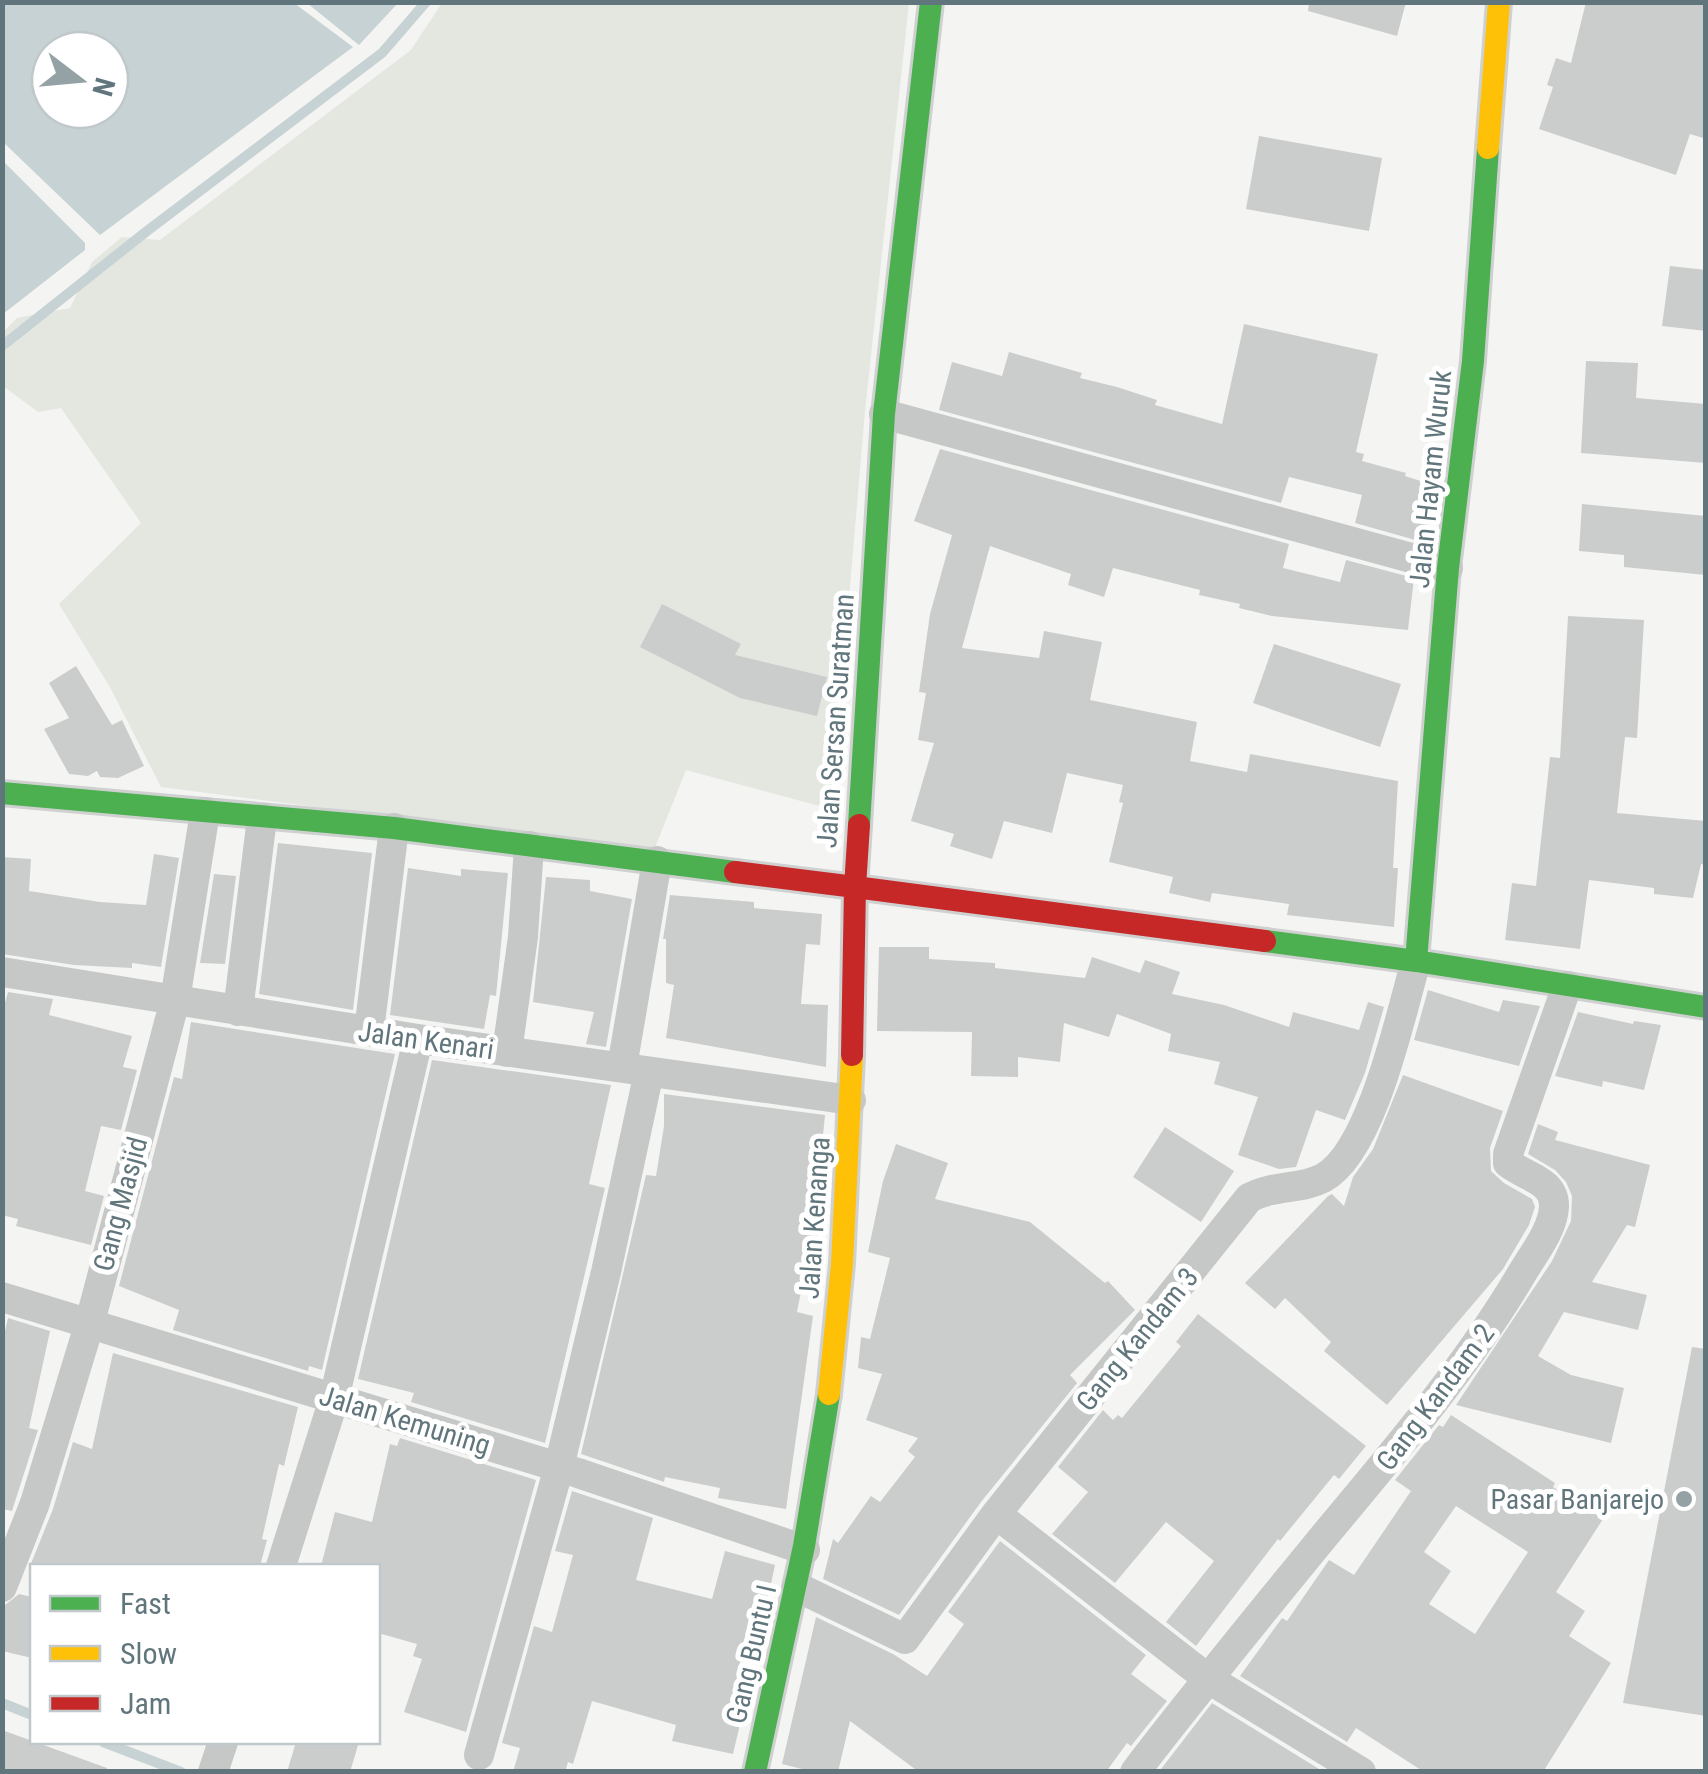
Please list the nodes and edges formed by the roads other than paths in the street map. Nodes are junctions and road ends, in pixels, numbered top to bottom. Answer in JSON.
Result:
{"nodes":[{"id":1,"x":931,"y":2,"type":"edge"},
{"id":2,"x":1499,"y":2,"type":"edge"},
{"id":3,"x":884,"y":414,"type":"junction"},
{"id":4,"x":1448,"y":568,"type":"junction"},
{"id":5,"x":2,"y":793,"type":"edge"},
{"id":6,"x":205,"y":812,"type":"junction"},
{"id":7,"x":262,"y":818,"type":"junction"},
{"id":8,"x":394,"y":828,"type":"junction"},
{"id":9,"x":529,"y":846,"type":"junction"},
{"id":10,"x":657,"y":861,"type":"junction"},
{"id":11,"x":855,"y":887,"type":"junction"},
{"id":12,"x":1416,"y":961,"type":"junction"},
{"id":13,"x":2,"y":972,"type":"edge"},
{"id":14,"x":1567,"y":986,"type":"junction"},
{"id":15,"x":175,"y":1000,"type":"junction"},
{"id":16,"x":1706,"y":1008,"type":"edge"},
{"id":17,"x":238,"y":1011,"type":"junction"},
{"id":18,"x":368,"y":1031,"type":"junction"},
{"id":19,"x":418,"y":1040,"type":"junction"},
{"id":20,"x":507,"y":1052,"type":"junction"},
{"id":21,"x":635,"y":1069,"type":"junction"},
{"id":22,"x":851,"y":1100,"type":"junction"},
{"id":23,"x":2,"y":1297,"type":"edge"},
{"id":24,"x":90,"y":1322,"type":"junction"},
{"id":25,"x":334,"y":1399,"type":"junction"},
{"id":26,"x":559,"y":1468,"type":"junction"},
{"id":27,"x":996,"y":1514,"type":"junction"},
{"id":28,"x":805,"y":1550,"type":"junction"},
{"id":29,"x":282,"y":1564,"type":"edge"},
{"id":30,"x":2,"y":1587,"type":"edge"},
{"id":31,"x":798,"y":1588,"type":"junction"},
{"id":32,"x":1207,"y":1678,"type":"junction"},
{"id":33,"x":478,"y":1754,"type":"dead end"},
{"id":34,"x":755,"y":1772,"type":"edge"},
{"id":35,"x":1135,"y":1772,"type":"edge"},
{"id":36,"x":1361,"y":1772,"type":"edge"}],
"edges":[{"from":1,"to":3,"type":"street","name":"Jalan Sersan Suratman"},
{"from":2,"to":4,"type":"street","name":"Jalan Hayam Wuruk"},
{"from":3,"to":4,"type":"street"},
{"from":3,"to":11,"type":"street","name":"Jalan Sersan Suratman"},
{"from":4,"to":12,"type":"street","name":"Jalan Hayam Wuruk"},
{"from":5,"to":6,"type":"street"},
{"from":6,"to":7,"type":"street"},
{"from":6,"to":15,"type":"street","name":"Gang Masjid"},
{"from":7,"to":8,"type":"street"},
{"from":7,"to":17,"type":"street"},
{"from":8,"to":9,"type":"street"},
{"from":8,"to":18,"type":"street"},
{"from":9,"to":10,"type":"street"},
{"from":9,"to":20,"type":"street"},
{"from":10,"to":11,"type":"street"},
{"from":10,"to":21,"type":"street"},
{"from":11,"to":12,"type":"street","name":"Jalan Sersan Suratman"},
{"from":11,"to":22,"type":"street","name":"Jalan Kenanga"},
{"from":12,"to":14,"type":"street","name":"Jalan Sersan Suratman"},
{"from":12,"to":27,"type":"street","name":"Gang Kandam 3"},
{"from":13,"to":15,"type":"street","name":"Jalan Kenari"},
{"from":14,"to":16,"type":"street","name":"Jalan Sersan Suratman"},
{"from":14,"to":32,"type":"street","name":"Gang Kandam 2"},
{"from":15,"to":17,"type":"street","name":"Jalan Kenari"},
{"from":15,"to":24,"type":"street","name":"Gang Masjid"},
{"from":17,"to":18,"type":"street","name":"Jalan Kenari"},
{"from":18,"to":19,"type":"street","name":"Jalan Kenari"},
{"from":19,"to":20,"type":"street","name":"Jalan Kenari"},
{"from":19,"to":25,"type":"street"},
{"from":20,"to":21,"type":"street","name":"Jalan Kenari"},
{"from":21,"to":22,"type":"street","name":"Jalan Kenari"},
{"from":21,"to":26,"type":"street"},
{"from":22,"to":28,"type":"street","name":"Jalan Kenanga"},
{"from":23,"to":24,"type":"street","name":"Jalan Kemuning"},
{"from":24,"to":25,"type":"street","name":"Jalan Kemuning"},
{"from":24,"to":30,"type":"street","name":"Gang Masjid"},
{"from":25,"to":26,"type":"street","name":"Jalan Kemuning"},
{"from":25,"to":29,"type":"street"},
{"from":26,"to":28,"type":"street","name":"Jalan Kemuning"},
{"from":26,"to":33,"type":"street"},
{"from":27,"to":31,"type":"street","name":"Gang Kandam 3"},
{"from":27,"to":32,"type":"street"},
{"from":28,"to":31,"type":"street","name":"Gang Buntu I"},
{"from":31,"to":34,"type":"street","name":"Gang Buntu I"},
{"from":32,"to":35,"type":"street","name":"Gang Kandam 2"},
{"from":32,"to":36,"type":"street"}]}
